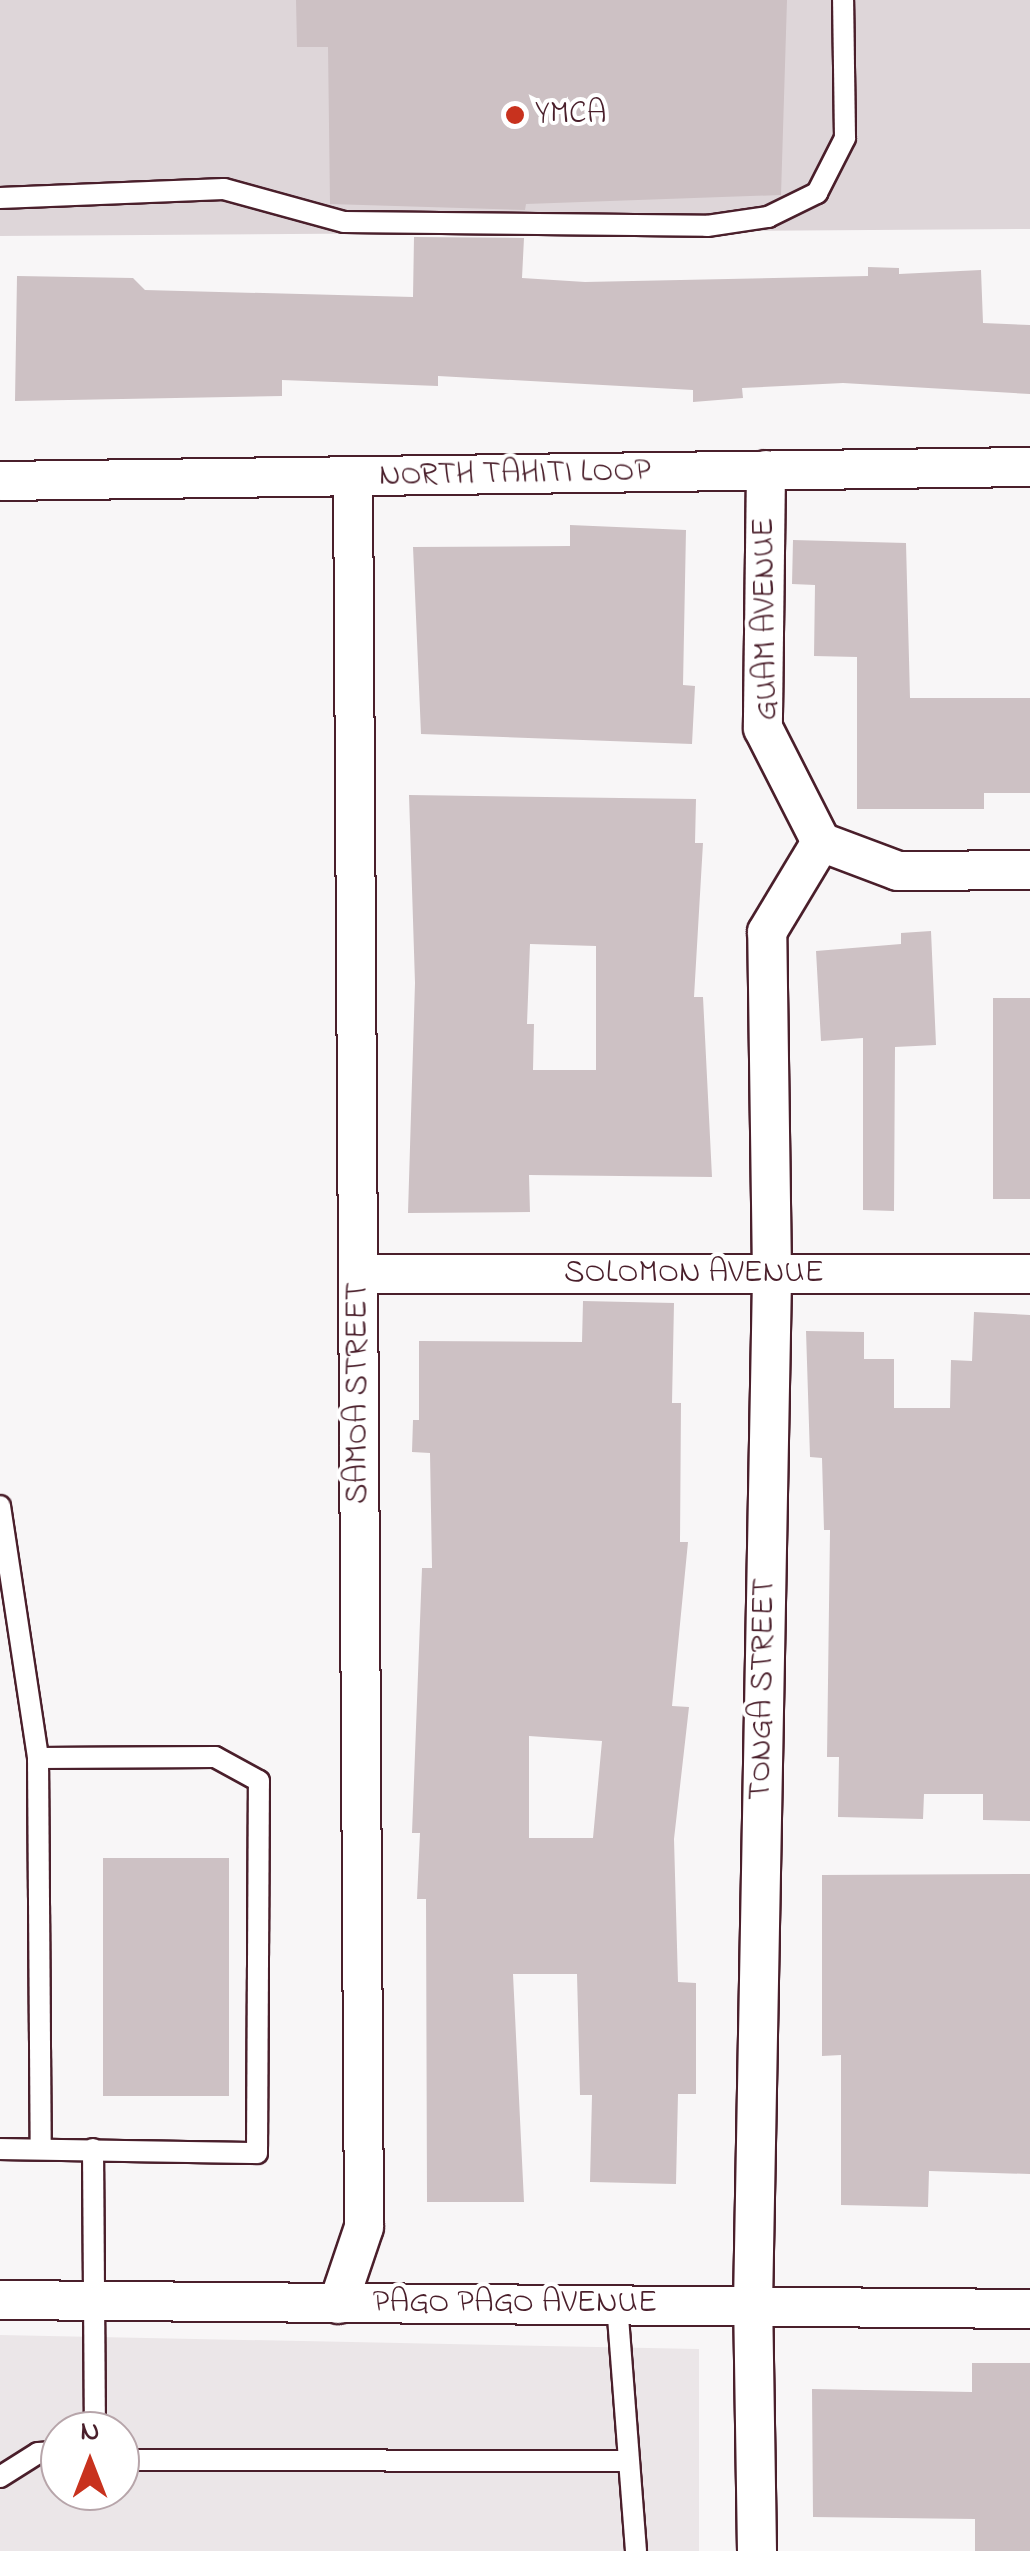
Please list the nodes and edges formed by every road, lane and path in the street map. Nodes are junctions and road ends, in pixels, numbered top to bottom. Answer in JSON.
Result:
{"nodes":[{"id":1,"x":843,"y":0,"type":"edge"},
{"id":2,"x":0,"y":198,"type":"edge"},
{"id":3,"x":1030,"y":467,"type":"edge"},
{"id":4,"x":766,"y":470,"type":"junction"},
{"id":5,"x":353,"y":479,"type":"junction"},
{"id":6,"x":0,"y":480,"type":"edge"},
{"id":7,"x":821,"y":842,"type":"junction"},
{"id":8,"x":1030,"y":870,"type":"edge"},
{"id":9,"x":358,"y":1274,"type":"junction"},
{"id":10,"x":772,"y":1274,"type":"junction"},
{"id":11,"x":1030,"y":1274,"type":"edge"},
{"id":12,"x":0,"y":1506,"type":"edge"},
{"id":13,"x":20,"y":1645,"type":"junction"},
{"id":14,"x":0,"y":1658,"type":"edge"},
{"id":15,"x":38,"y":1758,"type":"junction"},
{"id":16,"x":42,"y":2148,"type":"junction"},
{"id":17,"x":0,"y":2149,"type":"edge"},
{"id":18,"x":93,"y":2150,"type":"junction"},
{"id":19,"x":0,"y":2300,"type":"edge"},
{"id":20,"x":93,"y":2301,"type":"junction"},
{"id":21,"x":338,"y":2304,"type":"junction"},
{"id":22,"x":617,"y":2304,"type":"junction"},
{"id":23,"x":752,"y":2305,"type":"junction"},
{"id":24,"x":1030,"y":2308,"type":"edge"},
{"id":25,"x":96,"y":2411,"type":"edge"},
{"id":26,"x":40,"y":2452,"type":"edge"},
{"id":27,"x":140,"y":2460,"type":"edge"},
{"id":28,"x":626,"y":2461,"type":"junction"},
{"id":29,"x":0,"y":2477,"type":"edge"},
{"id":30,"x":636,"y":2551,"type":"edge"},
{"id":31,"x":757,"y":2551,"type":"edge"}],
"edges":[{"from":1,"to":2,"type":"lane"},
{"from":3,"to":4,"type":"street","name":"NORTH TAHITI LOOP"},
{"from":4,"to":5,"type":"street","name":"NORTH TAHITI LOOP"},
{"from":4,"to":7,"type":"street","name":"GUAM AVENUE"},
{"from":5,"to":6,"type":"street","name":"NORTH TAHITI LOOP"},
{"from":5,"to":9,"type":"street","name":"SAMOA STREET"},
{"from":7,"to":8,"type":"street"},
{"from":7,"to":10,"type":"street","name":"TONGA STREET"},
{"from":9,"to":10,"type":"street","name":"SOLOMON AVENUE"},
{"from":9,"to":21,"type":"street","name":"SAMOA STREET"},
{"from":10,"to":11,"type":"street","name":"SOLOMON AVENUE"},
{"from":10,"to":23,"type":"street","name":"TONGA STREET"},
{"from":12,"to":13,"type":"lane"},
{"from":13,"to":14,"type":"lane"},
{"from":13,"to":15,"type":"lane"},
{"from":15,"to":16,"type":"lane"},
{"from":15,"to":18,"type":"lane"},
{"from":16,"to":17,"type":"lane"},
{"from":16,"to":18,"type":"lane"},
{"from":18,"to":20,"type":"lane"},
{"from":19,"to":20,"type":"street","name":"PAGO PAGO AVENUE"},
{"from":20,"to":21,"type":"street","name":"PAGO PAGO AVENUE"},
{"from":20,"to":25,"type":"lane"},
{"from":21,"to":22,"type":"street","name":"PAGO PAGO AVENUE"},
{"from":22,"to":23,"type":"street","name":"PAGO PAGO AVENUE"},
{"from":22,"to":28,"type":"lane"},
{"from":23,"to":24,"type":"street","name":"PAGO PAGO AVENUE"},
{"from":23,"to":31,"type":"street","name":"TONGA STREET"},
{"from":26,"to":29,"type":"lane"},
{"from":27,"to":28,"type":"lane"},
{"from":28,"to":30,"type":"lane"}]}
